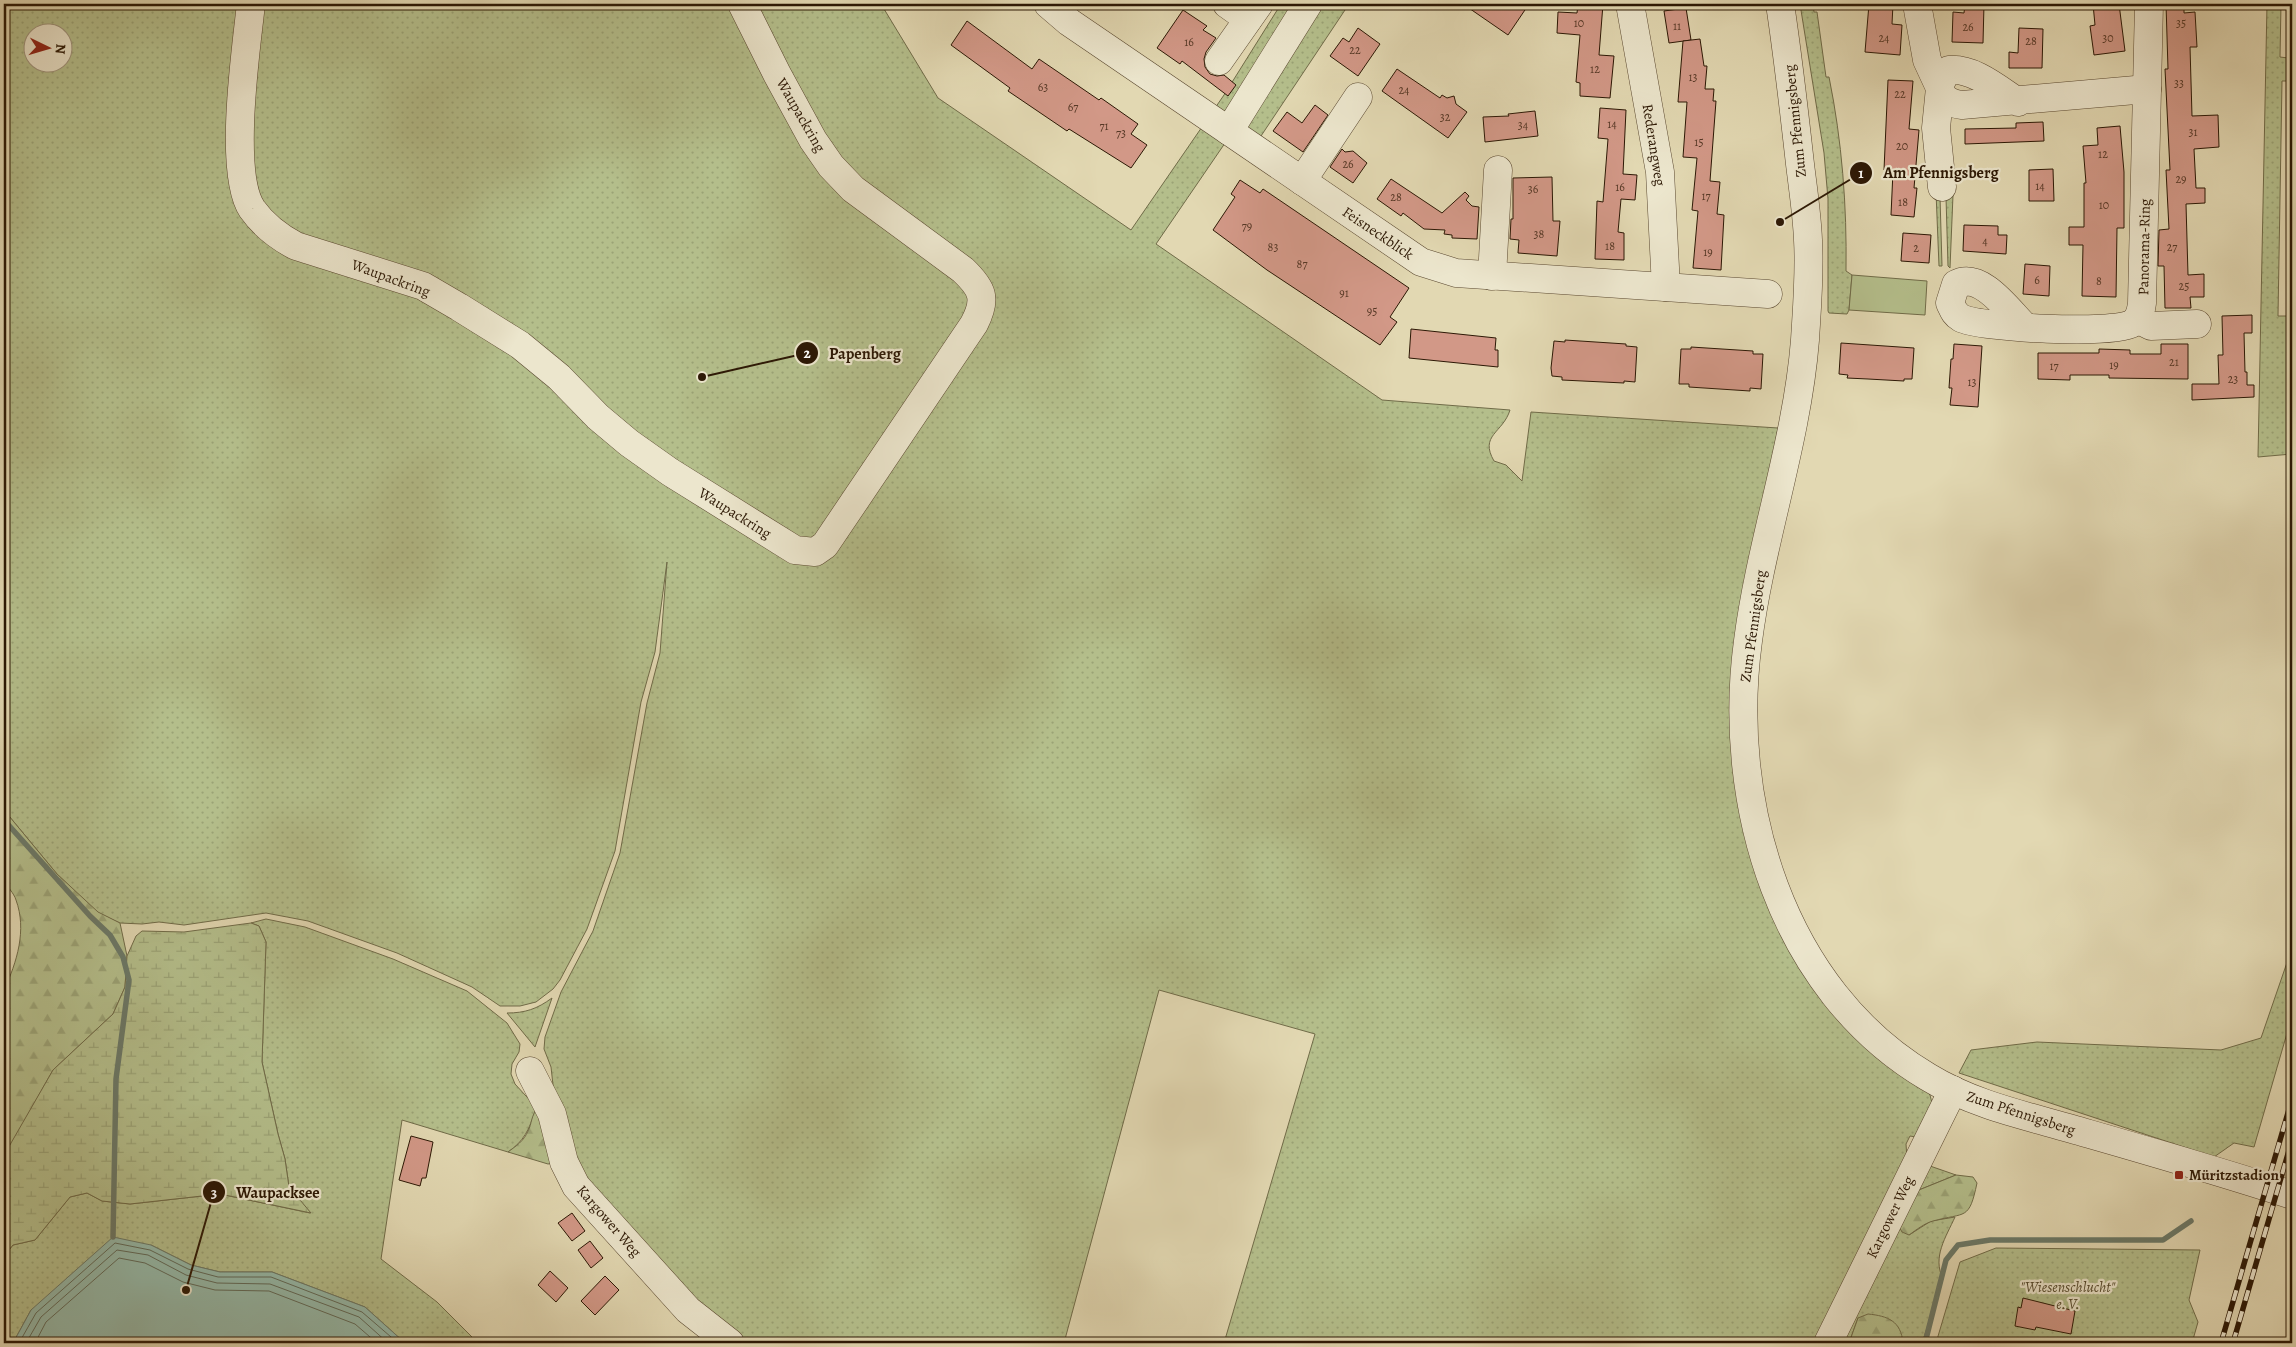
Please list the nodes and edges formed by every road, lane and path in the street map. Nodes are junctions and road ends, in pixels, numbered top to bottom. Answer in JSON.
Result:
{"nodes":[{"id":1,"x":251,"y":4,"type":"edge"},
{"id":2,"x":742,"y":4,"type":"edge"},
{"id":3,"x":1048,"y":4,"type":"edge"},
{"id":4,"x":1308,"y":4,"type":"edge"},
{"id":5,"x":1630,"y":4,"type":"edge"},
{"id":6,"x":1780,"y":4,"type":"edge"},
{"id":7,"x":1917,"y":4,"type":"edge"},
{"id":8,"x":2149,"y":4,"type":"edge"},
{"id":9,"x":1245,"y":9,"type":"edge"},
{"id":10,"x":1219,"y":61,"type":"dead end"},
{"id":11,"x":1940,"y":88,"type":"junction"},
{"id":12,"x":2147,"y":89,"type":"junction"},
{"id":13,"x":1358,"y":97,"type":"dead end"},
{"id":14,"x":1229,"y":131,"type":"junction"},
{"id":15,"x":1498,"y":170,"type":"dead end"},
{"id":16,"x":1302,"y":181,"type":"junction"},
{"id":17,"x":1942,"y":187,"type":"dead end"},
{"id":18,"x":1492,"y":276,"type":"junction"},
{"id":19,"x":1951,"y":278,"type":"dead end"},
{"id":20,"x":1666,"y":287,"type":"junction"},
{"id":21,"x":1768,"y":294,"type":"dead end"},
{"id":22,"x":2137,"y":319,"type":"junction"},
{"id":23,"x":2197,"y":324,"type":"dead end"},
{"id":24,"x":530,"y":1071,"type":"dead end"},
{"id":25,"x":1953,"y":1090,"type":"junction"},
{"id":26,"x":2292,"y":1195,"type":"edge"},
{"id":27,"x":730,"y":1343,"type":"edge"},
{"id":28,"x":1828,"y":1343,"type":"edge"}],
"edges":[{"from":1,"to":2,"type":"street","name":"Waupackring"},
{"from":3,"to":14,"type":"street","name":"Feisneckblick"},
{"from":4,"to":14,"type":"street"},
{"from":5,"to":20,"type":"street","name":"Rederangweg"},
{"from":6,"to":25,"type":"street","name":"Zum Pfennigsberg"},
{"from":7,"to":11,"type":"street"},
{"from":8,"to":12,"type":"street","name":"Panorama-Ring"},
{"from":9,"to":10,"type":"street"},
{"from":11,"to":12,"type":"street"},
{"from":11,"to":17,"type":"street"},
{"from":12,"to":22,"type":"street","name":"Panorama-Ring"},
{"from":13,"to":16,"type":"street"},
{"from":14,"to":16,"type":"street","name":"Feisneckblick"},
{"from":15,"to":18,"type":"street"},
{"from":16,"to":18,"type":"street","name":"Feisneckblick"},
{"from":18,"to":20,"type":"street","name":"Feisneckblick"},
{"from":19,"to":22,"type":"street"},
{"from":20,"to":21,"type":"street","name":"Feisneckblick"},
{"from":22,"to":23,"type":"street"},
{"from":24,"to":27,"type":"street","name":"Kargower Weg"},
{"from":25,"to":26,"type":"street","name":"Zum Pfennigsberg"},
{"from":25,"to":28,"type":"street","name":"Kargower Weg"}]}
